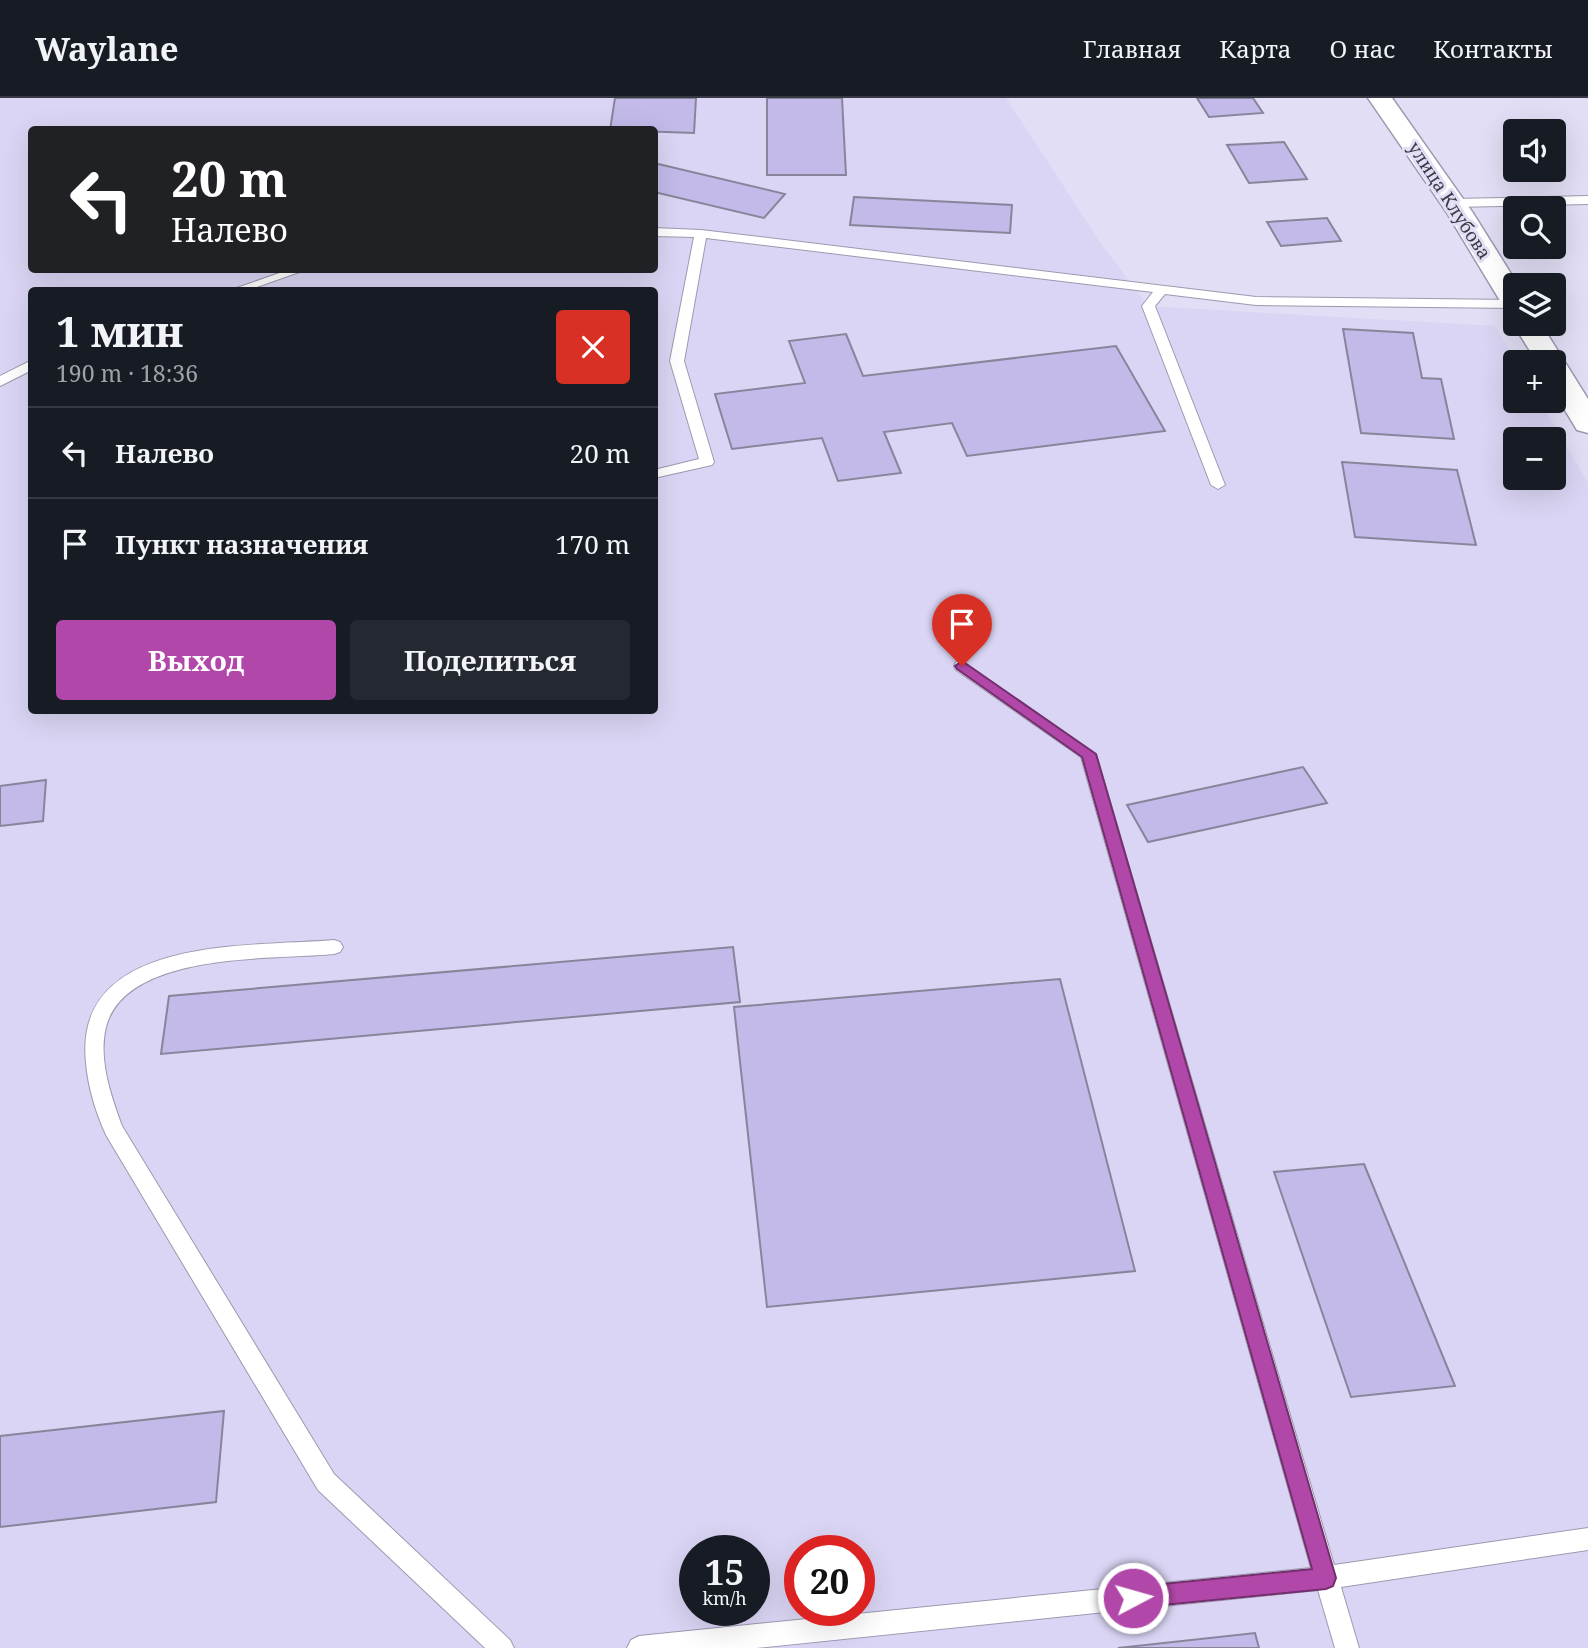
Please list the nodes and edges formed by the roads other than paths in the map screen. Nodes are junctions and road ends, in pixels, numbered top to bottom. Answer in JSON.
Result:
{"nodes":[{"id":1,"x":1380,"y":98,"type":"edge"},
{"id":2,"x":1588,"y":200,"type":"edge"},
{"id":3,"x":1454,"y":203,"type":"junction"},
{"id":4,"x":658,"y":232,"type":"edge"},
{"id":5,"x":701,"y":234,"type":"junction"},
{"id":6,"x":290,"y":273,"type":"edge"},
{"id":7,"x":1503,"y":283,"type":"edge"},
{"id":8,"x":246,"y":287,"type":"edge"},
{"id":9,"x":1162,"y":289,"type":"junction"},
{"id":10,"x":1503,"y":304,"type":"edge"},
{"id":11,"x":28,"y":366,"type":"edge"},
{"id":12,"x":0,"y":382,"type":"edge"},
{"id":13,"x":1566,"y":388,"type":"edge"},
{"id":14,"x":1588,"y":424,"type":"edge"},
{"id":15,"x":658,"y":473,"type":"edge"},
{"id":16,"x":1218,"y":485,"type":"dead end"},
{"id":17,"x":962,"y":666,"type":"dead end"},
{"id":18,"x":334,"y":947,"type":"dead end"},
{"id":19,"x":1588,"y":1539,"type":"edge"},
{"id":20,"x":1326,"y":1578,"type":"junction"},
{"id":21,"x":502,"y":1648,"type":"edge"},
{"id":22,"x":639,"y":1648,"type":"edge"},
{"id":23,"x":1347,"y":1648,"type":"edge"}],
"edges":[{"from":1,"to":3,"type":"main road","name":"улица Клубова"},
{"from":2,"to":3,"type":"lane"},
{"from":3,"to":7,"type":"main road","name":"улица Клубова"},
{"from":4,"to":5,"type":"lane"},
{"from":5,"to":9,"type":"lane"},
{"from":5,"to":15,"type":"lane"},
{"from":6,"to":8,"type":"lane"},
{"from":9,"to":10,"type":"lane"},
{"from":9,"to":16,"type":"lane"},
{"from":11,"to":12,"type":"lane"},
{"from":13,"to":14,"type":"main road"},
{"from":17,"to":20,"type":"lane"},
{"from":18,"to":21,"type":"lane"},
{"from":19,"to":20,"type":"lane"},
{"from":20,"to":22,"type":"lane"},
{"from":20,"to":23,"type":"lane"}]}
